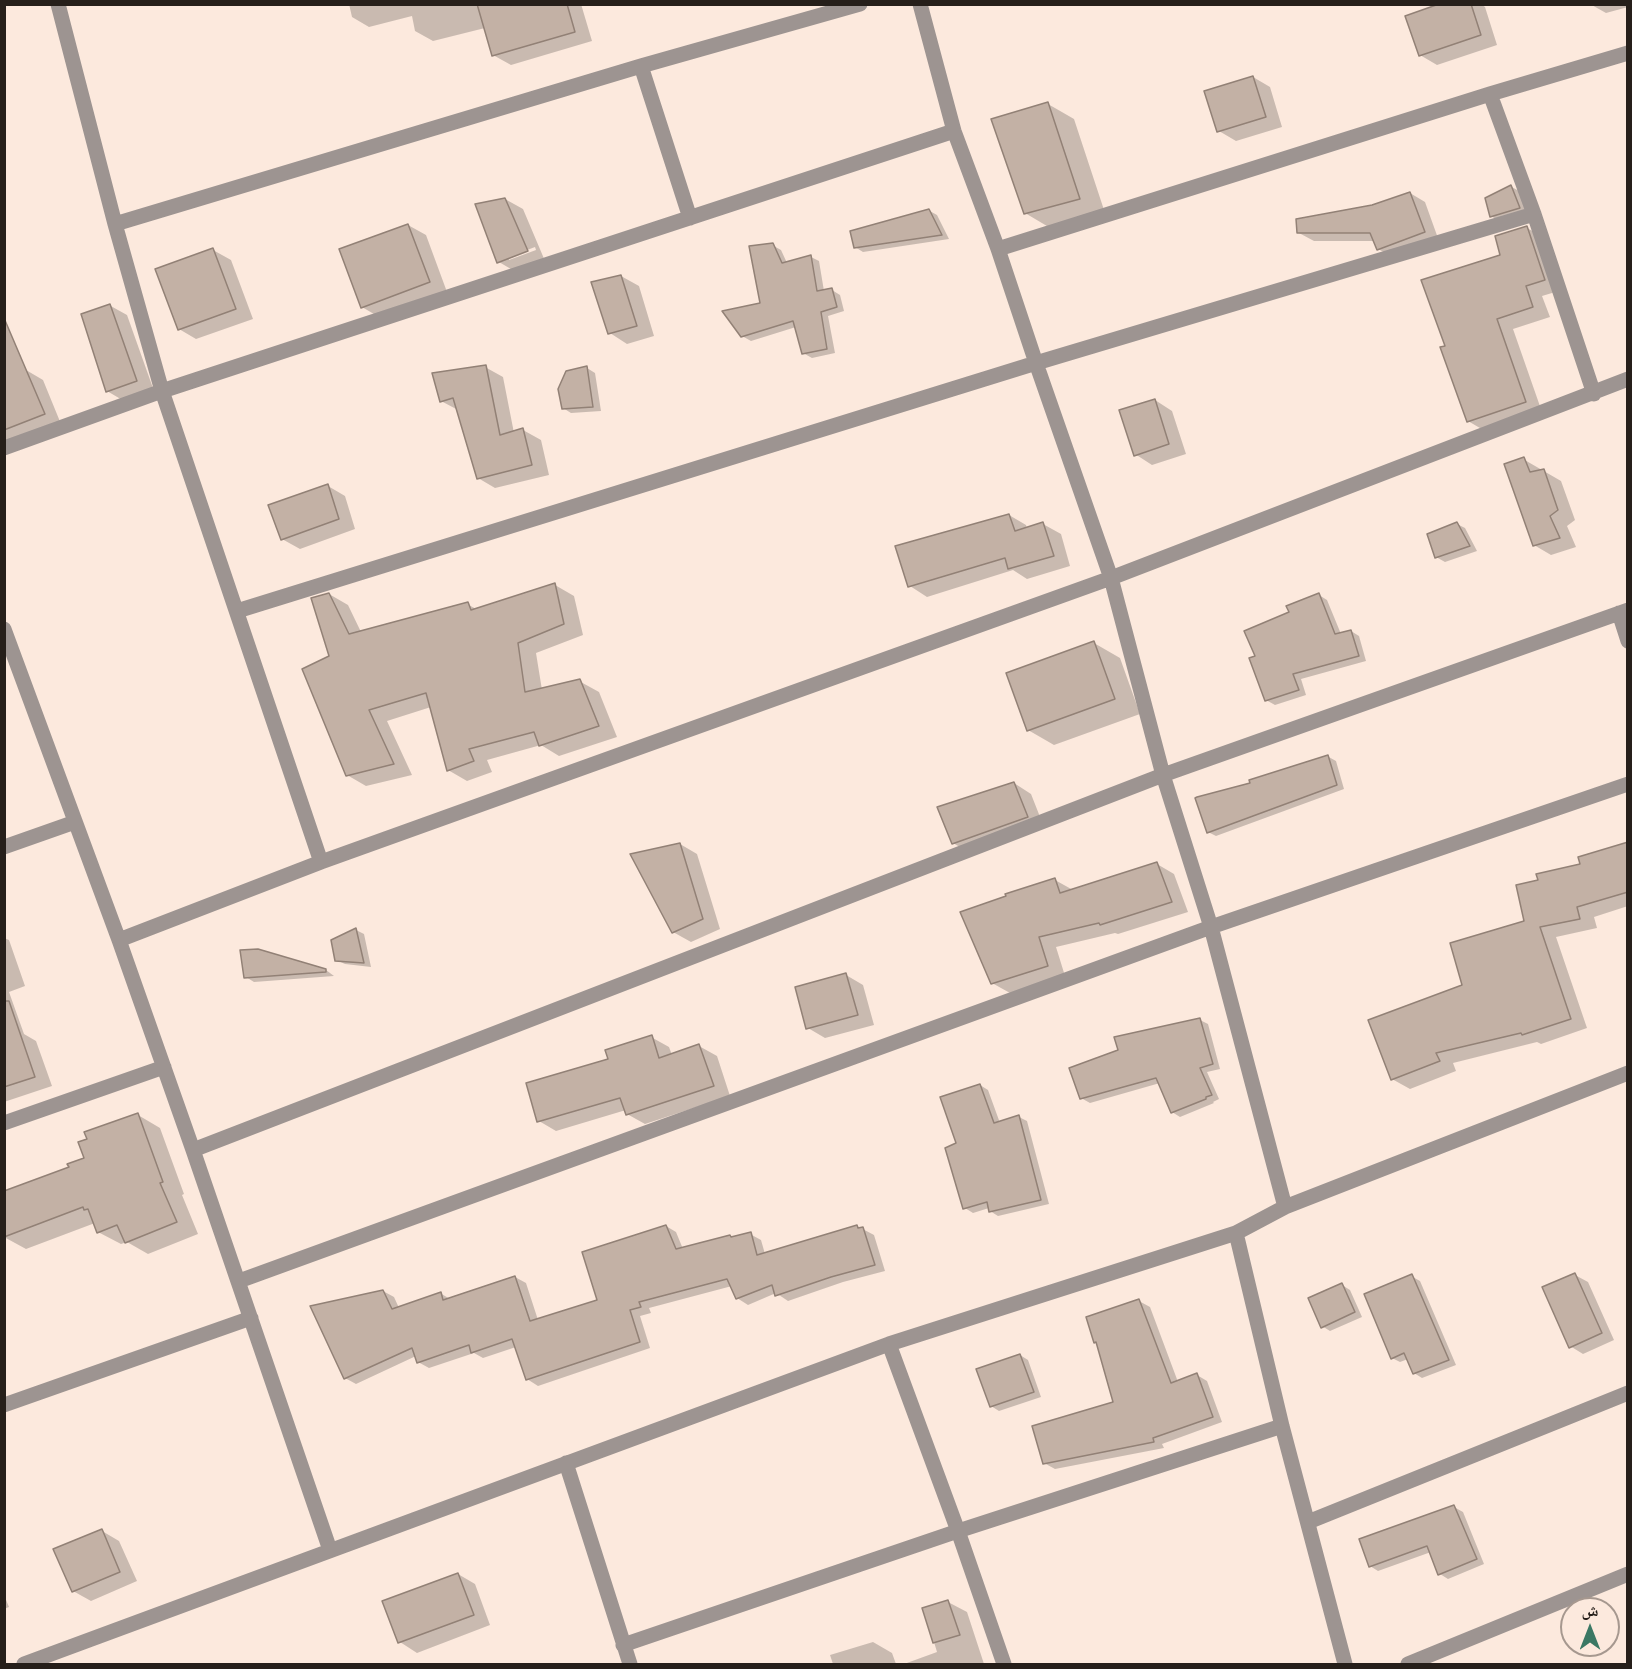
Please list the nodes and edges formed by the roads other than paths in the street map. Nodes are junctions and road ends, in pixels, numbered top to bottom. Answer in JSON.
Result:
{"nodes":[{"id":1,"x":58,"y":4,"type":"edge"},
{"id":2,"x":860,"y":4,"type":"edge"},
{"id":3,"x":920,"y":4,"type":"edge"},
{"id":4,"x":1628,"y":53,"type":"edge"},
{"id":5,"x":641,"y":66,"type":"junction"},
{"id":6,"x":1490,"y":94,"type":"junction"},
{"id":7,"x":954,"y":131,"type":"junction"},
{"id":8,"x":1534,"y":214,"type":"junction"},
{"id":9,"x":690,"y":218,"type":"junction"},
{"id":10,"x":115,"y":224,"type":"junction"},
{"id":11,"x":998,"y":249,"type":"junction"},
{"id":12,"x":1035,"y":363,"type":"junction"},
{"id":13,"x":1628,"y":379,"type":"edge"},
{"id":14,"x":162,"y":391,"type":"junction"},
{"id":15,"x":1594,"y":394,"type":"junction"},
{"id":16,"x":4,"y":448,"type":"edge"},
{"id":17,"x":1112,"y":578,"type":"junction"},
{"id":18,"x":237,"y":611,"type":"junction"},
{"id":19,"x":1623,"y":611,"type":"edge"},
{"id":20,"x":4,"y":629,"type":"edge"},
{"id":21,"x":1628,"y":641,"type":"edge"},
{"id":22,"x":1163,"y":775,"type":"junction"},
{"id":23,"x":1628,"y":784,"type":"edge"},
{"id":24,"x":75,"y":822,"type":"junction"},
{"id":25,"x":4,"y":847,"type":"edge"},
{"id":26,"x":321,"y":862,"type":"junction"},
{"id":27,"x":1210,"y":927,"type":"junction"},
{"id":28,"x":119,"y":940,"type":"junction"},
{"id":29,"x":164,"y":1067,"type":"junction"},
{"id":30,"x":1628,"y":1073,"type":"edge"},
{"id":31,"x":4,"y":1123,"type":"edge"},
{"id":32,"x":194,"y":1150,"type":"junction"},
{"id":33,"x":1285,"y":1207,"type":"junction"},
{"id":34,"x":1236,"y":1233,"type":"junction"},
{"id":35,"x":238,"y":1281,"type":"junction"},
{"id":36,"x":251,"y":1318,"type":"junction"},
{"id":37,"x":889,"y":1344,"type":"junction"},
{"id":38,"x":1628,"y":1393,"type":"edge"},
{"id":39,"x":4,"y":1406,"type":"edge"},
{"id":40,"x":1282,"y":1426,"type":"junction"},
{"id":41,"x":566,"y":1463,"type":"junction"},
{"id":42,"x":1308,"y":1522,"type":"junction"},
{"id":43,"x":958,"y":1532,"type":"junction"},
{"id":44,"x":330,"y":1550,"type":"junction"},
{"id":45,"x":1628,"y":1574,"type":"edge"},
{"id":46,"x":624,"y":1645,"type":"junction"},
{"id":47,"x":25,"y":1664,"type":"edge"},
{"id":48,"x":630,"y":1665,"type":"edge"},
{"id":49,"x":1004,"y":1665,"type":"edge"},
{"id":50,"x":1345,"y":1665,"type":"edge"},
{"id":51,"x":1408,"y":1665,"type":"edge"}],
"edges":[{"from":1,"to":10,"type":"street"},
{"from":2,"to":5,"type":"street"},
{"from":3,"to":7,"type":"street"},
{"from":4,"to":6,"type":"street"},
{"from":5,"to":9,"type":"street"},
{"from":5,"to":10,"type":"street"},
{"from":6,"to":8,"type":"street"},
{"from":6,"to":11,"type":"street"},
{"from":7,"to":9,"type":"street"},
{"from":7,"to":11,"type":"street"},
{"from":8,"to":12,"type":"street"},
{"from":8,"to":15,"type":"street"},
{"from":9,"to":14,"type":"street"},
{"from":10,"to":14,"type":"street"},
{"from":11,"to":12,"type":"street"},
{"from":12,"to":17,"type":"street"},
{"from":12,"to":18,"type":"street"},
{"from":13,"to":15,"type":"street"},
{"from":14,"to":16,"type":"street"},
{"from":14,"to":18,"type":"street"},
{"from":15,"to":17,"type":"street"},
{"from":17,"to":22,"type":"street"},
{"from":17,"to":26,"type":"street"},
{"from":18,"to":26,"type":"street"},
{"from":19,"to":21,"type":"street"},
{"from":19,"to":22,"type":"street"},
{"from":20,"to":24,"type":"street"},
{"from":22,"to":27,"type":"street"},
{"from":22,"to":32,"type":"street"},
{"from":23,"to":27,"type":"street"},
{"from":24,"to":25,"type":"street"},
{"from":24,"to":28,"type":"street"},
{"from":26,"to":28,"type":"street"},
{"from":27,"to":33,"type":"street"},
{"from":27,"to":35,"type":"street"},
{"from":28,"to":29,"type":"street"},
{"from":29,"to":31,"type":"street"},
{"from":29,"to":32,"type":"street"},
{"from":30,"to":33,"type":"street"},
{"from":32,"to":35,"type":"street"},
{"from":33,"to":34,"type":"street"},
{"from":34,"to":37,"type":"street"},
{"from":34,"to":40,"type":"street"},
{"from":35,"to":36,"type":"street"},
{"from":36,"to":39,"type":"street"},
{"from":36,"to":44,"type":"street"},
{"from":37,"to":41,"type":"street"},
{"from":37,"to":43,"type":"street"},
{"from":38,"to":42,"type":"street"},
{"from":40,"to":42,"type":"street"},
{"from":40,"to":43,"type":"street"},
{"from":41,"to":44,"type":"street"},
{"from":41,"to":46,"type":"street"},
{"from":42,"to":50,"type":"street"},
{"from":43,"to":46,"type":"street"},
{"from":43,"to":49,"type":"street"},
{"from":44,"to":47,"type":"street"},
{"from":45,"to":51,"type":"street"},
{"from":46,"to":48,"type":"street"}]}
